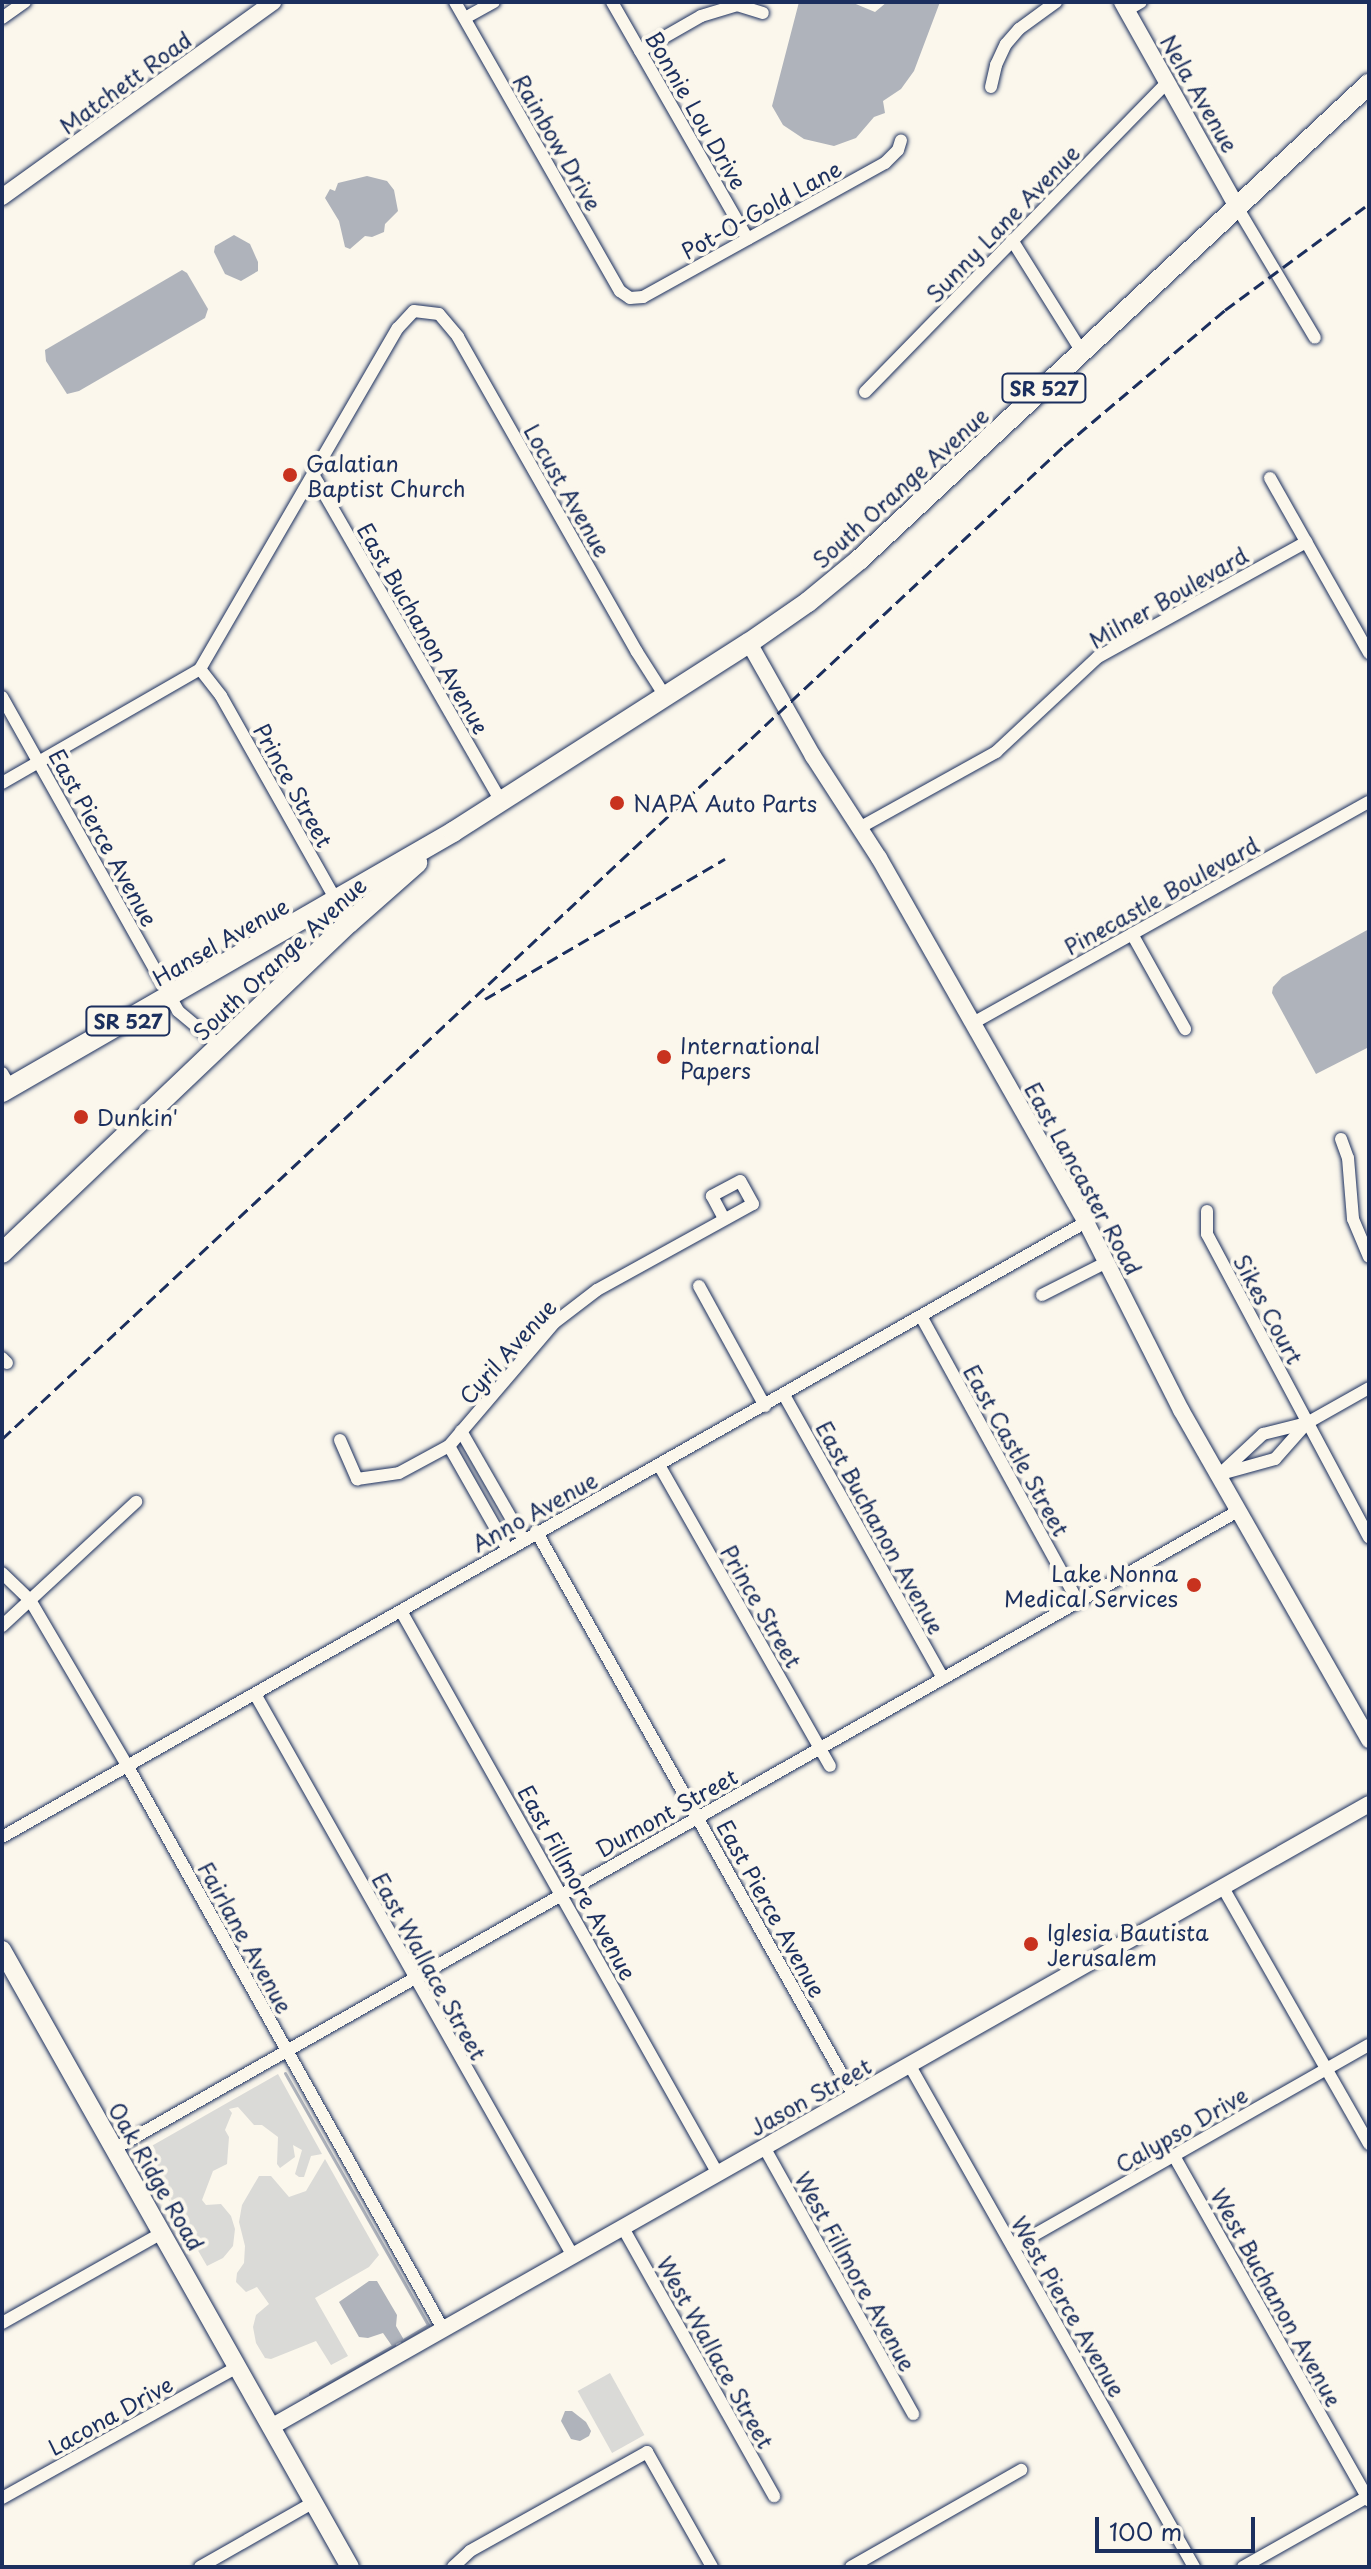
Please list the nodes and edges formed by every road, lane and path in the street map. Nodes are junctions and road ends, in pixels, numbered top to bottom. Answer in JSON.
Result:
{"nodes":[{"id":1,"x":25,"y":2,"type":"edge"},
{"id":2,"x":273,"y":2,"type":"edge"},
{"id":3,"x":455,"y":2,"type":"edge"},
{"id":4,"x":494,"y":2,"type":"edge"},
{"id":5,"x":612,"y":2,"type":"edge"},
{"id":6,"x":1056,"y":2,"type":"edge"},
{"id":7,"x":1130,"y":5,"type":"edge"},
{"id":8,"x":763,"y":13,"type":"dead end"},
{"id":9,"x":2,"y":18,"type":"edge"},
{"id":10,"x":465,"y":18,"type":"junction"},
{"id":11,"x":640,"y":51,"type":"junction"},
{"id":12,"x":1168,"y":82,"type":"junction"},
{"id":13,"x":1369,"y":84,"type":"edge"},
{"id":14,"x":991,"y":87,"type":"dead end"},
{"id":15,"x":901,"y":140,"type":"dead end"},
{"id":16,"x":2,"y":197,"type":"edge"},
{"id":17,"x":1237,"y":207,"type":"junction"},
{"id":18,"x":748,"y":239,"type":"junction"},
{"id":19,"x":1012,"y":240,"type":"junction"},
{"id":20,"x":630,"y":298,"type":"joint"},
{"id":21,"x":1315,"y":338,"type":"dead end"},
{"id":22,"x":1082,"y":352,"type":"junction"},
{"id":23,"x":865,"y":392,"type":"dead end"},
{"id":24,"x":314,"y":476,"type":"junction"},
{"id":25,"x":1270,"y":478,"type":"dead end"},
{"id":26,"x":1306,"y":542,"type":"junction"},
{"id":27,"x":749,"y":643,"type":"junction"},
{"id":28,"x":1369,"y":653,"type":"edge"},
{"id":29,"x":200,"y":669,"type":"junction"},
{"id":30,"x":665,"y":696,"type":"junction"},
{"id":31,"x":2,"y":697,"type":"edge"},
{"id":32,"x":39,"y":762,"type":"junction"},
{"id":33,"x":2,"y":783,"type":"edge"},
{"id":34,"x":500,"y":800,"type":"junction"},
{"id":35,"x":1369,"y":802,"type":"edge"},
{"id":36,"x":859,"y":828,"type":"junction"},
{"id":37,"x":453,"y":832,"type":"junction"},
{"id":38,"x":336,"y":900,"type":"junction"},
{"id":39,"x":349,"y":923,"type":"junction"},
{"id":40,"x":1132,"y":934,"type":"junction"},
{"id":41,"x":170,"y":997,"type":"junction"},
{"id":42,"x":973,"y":1023,"type":"junction"},
{"id":43,"x":1185,"y":1029,"type":"dead end"},
{"id":44,"x":220,"y":1046,"type":"junction"},
{"id":45,"x":5,"y":1084,"type":"edge"},
{"id":46,"x":1341,"y":1139,"type":"dead end"},
{"id":47,"x":1207,"y":1211,"type":"dead end"},
{"id":48,"x":724,"y":1219,"type":"dead end"},
{"id":49,"x":1086,"y":1222,"type":"junction"},
{"id":50,"x":2,"y":1253,"type":"edge"},
{"id":51,"x":1369,"y":1257,"type":"edge"},
{"id":52,"x":1107,"y":1262,"type":"junction"},
{"id":53,"x":699,"y":1286,"type":"dead end"},
{"id":54,"x":1042,"y":1295,"type":"dead end"},
{"id":55,"x":922,"y":1318,"type":"junction"},
{"id":56,"x":1369,"y":1388,"type":"edge"},
{"id":57,"x":784,"y":1395,"type":"junction"},
{"id":58,"x":765,"y":1406,"type":"junction"},
{"id":59,"x":1307,"y":1423,"type":"junction"},
{"id":60,"x":1275,"y":1430,"type":"junction"},
{"id":61,"x":461,"y":1431,"type":"junction"},
{"id":62,"x":340,"y":1440,"type":"dead end"},
{"id":63,"x":449,"y":1446,"type":"junction"},
{"id":64,"x":1285,"y":1449,"type":"junction"},
{"id":65,"x":659,"y":1465,"type":"junction"},
{"id":66,"x":1218,"y":1476,"type":"junction"},
{"id":67,"x":136,"y":1502,"type":"dead end"},
{"id":68,"x":1238,"y":1511,"type":"junction"},
{"id":69,"x":511,"y":1518,"type":"junction"},
{"id":70,"x":496,"y":1530,"type":"junction"},
{"id":71,"x":536,"y":1531,"type":"junction"},
{"id":72,"x":1369,"y":1537,"type":"edge"},
{"id":73,"x":523,"y":1539,"type":"junction"},
{"id":74,"x":507,"y":1548,"type":"junction"},
{"id":75,"x":2,"y":1573,"type":"edge"},
{"id":76,"x":30,"y":1600,"type":"junction"},
{"id":77,"x":1078,"y":1602,"type":"junction"},
{"id":78,"x":401,"y":1611,"type":"junction"},
{"id":79,"x":2,"y":1626,"type":"edge"},
{"id":80,"x":943,"y":1678,"type":"junction"},
{"id":81,"x":255,"y":1694,"type":"junction"},
{"id":82,"x":1369,"y":1740,"type":"edge"},
{"id":83,"x":820,"y":1747,"type":"junction"},
{"id":84,"x":830,"y":1766,"type":"dead end"},
{"id":85,"x":128,"y":1767,"type":"junction"},
{"id":86,"x":1369,"y":1804,"type":"edge"},
{"id":87,"x":698,"y":1817,"type":"junction"},
{"id":88,"x":2,"y":1837,"type":"edge"},
{"id":89,"x":1222,"y":1886,"type":"junction"},
{"id":90,"x":562,"y":1893,"type":"junction"},
{"id":91,"x":2,"y":1950,"type":"edge"},
{"id":92,"x":8,"y":1974,"type":"edge"},
{"id":93,"x":413,"y":1978,"type":"junction"},
{"id":94,"x":1369,"y":2045,"type":"edge"},
{"id":95,"x":287,"y":2051,"type":"junction"},
{"id":96,"x":910,"y":2066,"type":"junction"},
{"id":97,"x":1326,"y":2069,"type":"junction"},
{"id":98,"x":854,"y":2096,"type":"junction"},
{"id":99,"x":1369,"y":2144,"type":"edge"},
{"id":100,"x":764,"y":2147,"type":"junction"},
{"id":101,"x":114,"y":2149,"type":"junction"},
{"id":102,"x":1174,"y":2156,"type":"junction"},
{"id":103,"x":718,"y":2174,"type":"junction"},
{"id":104,"x":623,"y":2228,"type":"junction"},
{"id":105,"x":162,"y":2233,"type":"junction"},
{"id":106,"x":1013,"y":2247,"type":"junction"},
{"id":107,"x":573,"y":2256,"type":"junction"},
{"id":108,"x":2,"y":2323,"type":"edge"},
{"id":109,"x":443,"y":2329,"type":"junction"},
{"id":110,"x":237,"y":2367,"type":"junction"},
{"id":111,"x":913,"y":2414,"type":"dead end"},
{"id":112,"x":271,"y":2427,"type":"junction"},
{"id":113,"x":1021,"y":2470,"type":"dead end"},
{"id":114,"x":774,"y":2496,"type":"dead end"},
{"id":115,"x":2,"y":2498,"type":"edge"},
{"id":116,"x":1368,"y":2498,"type":"edge"},
{"id":117,"x":314,"y":2502,"type":"junction"},
{"id":118,"x":461,"y":2564,"type":"edge"},
{"id":119,"x":200,"y":2567,"type":"edge"},
{"id":120,"x":350,"y":2567,"type":"edge"},
{"id":121,"x":712,"y":2567,"type":"edge"},
{"id":122,"x":851,"y":2567,"type":"edge"},
{"id":123,"x":1194,"y":2567,"type":"edge"},
{"id":124,"x":1243,"y":2567,"type":"edge"}],
"edges":[{"from":1,"to":9,"type":"street"},
{"from":2,"to":16,"type":"street","name":"Matchett Road"},
{"from":3,"to":10,"type":"street","name":"Rainbow Drive"},
{"from":4,"to":10,"type":"street"},
{"from":5,"to":11,"type":"street","name":"Bonnie Lou Drive"},
{"from":6,"to":14,"type":"street"},
{"from":7,"to":12,"type":"street","name":"Nela Avenue"},
{"from":8,"to":11,"type":"street"},
{"from":10,"to":20,"type":"street","name":"Rainbow Drive"},
{"from":11,"to":18,"type":"street","name":"Bonnie Lou Drive"},
{"from":12,"to":17,"type":"street","name":"Nela Avenue"},
{"from":12,"to":19,"type":"street","name":"Sunny Lane Avenue"},
{"from":13,"to":17,"type":"main road","name":"South Orange Avenue","number":"SR 527"},
{"from":15,"to":18,"type":"street","name":"Pot-O-Gold Lane"},
{"from":17,"to":21,"type":"street"},
{"from":17,"to":22,"type":"main road","name":"South Orange Avenue","number":"SR 527"},
{"from":18,"to":20,"type":"street","name":"Pot-O-Gold Lane"},
{"from":19,"to":22,"type":"street"},
{"from":19,"to":23,"type":"street","name":"Sunny Lane Avenue"},
{"from":22,"to":27,"type":"main road","name":"South Orange Avenue","number":"SR 527"},
{"from":24,"to":29,"type":"street"},
{"from":24,"to":30,"type":"street","name":"Locust Avenue"},
{"from":24,"to":34,"type":"street","name":"East Buchanon Avenue"},
{"from":25,"to":26,"type":"street"},
{"from":26,"to":28,"type":"street"},
{"from":26,"to":36,"type":"street","name":"Milner Boulevard"},
{"from":27,"to":30,"type":"main road","name":"South Orange Avenue","number":"SR 527"},
{"from":27,"to":36,"type":"street","name":"East Lancaster Road"},
{"from":29,"to":32,"type":"street"},
{"from":29,"to":38,"type":"street","name":"Prince Street"},
{"from":30,"to":34,"type":"main road","name":"South Orange Avenue","number":"SR 527"},
{"from":31,"to":32,"type":"street","name":"East Pierce Avenue"},
{"from":32,"to":33,"type":"street"},
{"from":32,"to":41,"type":"street","name":"East Pierce Avenue"},
{"from":34,"to":37,"type":"main road","name":"South Orange Avenue","number":"SR 527"},
{"from":35,"to":40,"type":"street","name":"Pinecastle Boulevard"},
{"from":36,"to":42,"type":"street","name":"East Lancaster Road"},
{"from":37,"to":38,"type":"main road","name":"South Orange Avenue","number":"SR 527"},
{"from":37,"to":39,"type":"main road","name":"South Orange Avenue","number":"SR 527"},
{"from":38,"to":39,"type":"street","name":"Prince Street"},
{"from":38,"to":41,"type":"main road","name":"Hansel Avenue","number":"SR 527"},
{"from":39,"to":44,"type":"main road","name":"South Orange Avenue","number":"SR 527"},
{"from":40,"to":42,"type":"street","name":"Pinecastle Boulevard"},
{"from":40,"to":43,"type":"street"},
{"from":41,"to":44,"type":"street","name":"East Pierce Avenue"},
{"from":41,"to":45,"type":"main road","name":"Hansel Avenue","number":"SR 527"},
{"from":42,"to":49,"type":"street","name":"East Lancaster Road"},
{"from":44,"to":50,"type":"main road","name":"South Orange Avenue","number":"SR 527"},
{"from":46,"to":51,"type":"street"},
{"from":47,"to":59,"type":"street","name":"Sikes Court"},
{"from":48,"to":61,"type":"street","name":"Cyril Avenue"},
{"from":49,"to":52,"type":"street","name":"East Lancaster Road"},
{"from":49,"to":55,"type":"street","name":"Anno Avenue"},
{"from":52,"to":54,"type":"street"},
{"from":52,"to":66,"type":"street","name":"East Lancaster Road"},
{"from":53,"to":58,"type":"street"},
{"from":55,"to":57,"type":"street","name":"Anno Avenue"},
{"from":55,"to":77,"type":"street","name":"East Castle Street"},
{"from":56,"to":59,"type":"street"},
{"from":57,"to":58,"type":"street","name":"Anno Avenue"},
{"from":57,"to":80,"type":"street","name":"East Buchanon Avenue"},
{"from":58,"to":65,"type":"street","name":"Anno Avenue"},
{"from":59,"to":60,"type":"street"},
{"from":59,"to":64,"type":"street"},
{"from":59,"to":72,"type":"street","name":"Sikes Court"},
{"from":60,"to":64,"type":"street"},
{"from":60,"to":66,"type":"street"},
{"from":61,"to":63,"type":"street","name":"Cyril Avenue"},
{"from":61,"to":69,"type":"street"},
{"from":62,"to":63,"type":"street","name":"Cyril Avenue"},
{"from":63,"to":70,"type":"street"},
{"from":64,"to":66,"type":"street"},
{"from":65,"to":71,"type":"street","name":"Anno Avenue"},
{"from":65,"to":83,"type":"street","name":"Prince Street"},
{"from":66,"to":68,"type":"street","name":"East Lancaster Road"},
{"from":67,"to":76,"type":"street"},
{"from":68,"to":77,"type":"street","name":"Dumont Street"},
{"from":68,"to":82,"type":"street","name":"East Lancaster Road"},
{"from":69,"to":70,"type":"street"},
{"from":69,"to":73,"type":"street"},
{"from":70,"to":74,"type":"street"},
{"from":71,"to":73,"type":"street","name":"Anno Avenue"},
{"from":71,"to":87,"type":"street","name":"East Pierce Avenue"},
{"from":73,"to":74,"type":"street","name":"Anno Avenue"},
{"from":74,"to":78,"type":"street","name":"Anno Avenue"},
{"from":75,"to":76,"type":"street","name":"Fairlane Avenue"},
{"from":76,"to":79,"type":"street"},
{"from":76,"to":85,"type":"street","name":"Fairlane Avenue"},
{"from":77,"to":80,"type":"street","name":"Dumont Street"},
{"from":78,"to":81,"type":"street","name":"Anno Avenue"},
{"from":78,"to":90,"type":"street","name":"East Fillmore Avenue"},
{"from":80,"to":83,"type":"street","name":"Dumont Street"},
{"from":81,"to":85,"type":"street","name":"Anno Avenue"},
{"from":81,"to":93,"type":"street","name":"East Wallace Street"},
{"from":83,"to":84,"type":"street","name":"Prince Street"},
{"from":83,"to":87,"type":"street","name":"Dumont Street"},
{"from":85,"to":88,"type":"street","name":"Anno Avenue"},
{"from":85,"to":95,"type":"street","name":"Fairlane Avenue"},
{"from":86,"to":89,"type":"street","name":"Jason Street"},
{"from":87,"to":90,"type":"street","name":"Dumont Street"},
{"from":87,"to":98,"type":"street","name":"East Pierce Avenue"},
{"from":89,"to":96,"type":"street","name":"Jason Street"},
{"from":89,"to":97,"type":"street"},
{"from":90,"to":93,"type":"street","name":"Dumont Street"},
{"from":90,"to":103,"type":"street","name":"East Fillmore Avenue"},
{"from":91,"to":92,"type":"main road","name":"Oak Ridge Road"},
{"from":92,"to":101,"type":"main road","name":"Oak Ridge Road"},
{"from":93,"to":95,"type":"street","name":"Dumont Street"},
{"from":93,"to":107,"type":"street","name":"East Wallace Street"},
{"from":94,"to":97,"type":"street","name":"Calypso Drive"},
{"from":95,"to":101,"type":"street","name":"Dumont Street"},
{"from":95,"to":109,"type":"street","name":"Fairlane Avenue"},
{"from":96,"to":98,"type":"street","name":"Jason Street"},
{"from":96,"to":106,"type":"street","name":"West Pierce Avenue"},
{"from":97,"to":99,"type":"street"},
{"from":97,"to":102,"type":"street","name":"Calypso Drive"},
{"from":98,"to":100,"type":"street","name":"Jason Street"},
{"from":100,"to":103,"type":"street","name":"Jason Street"},
{"from":100,"to":111,"type":"street","name":"West Fillmore Avenue"},
{"from":101,"to":105,"type":"main road","name":"Oak Ridge Road"},
{"from":102,"to":106,"type":"street","name":"Calypso Drive"},
{"from":102,"to":116,"type":"street","name":"West Buchanon Avenue"},
{"from":103,"to":104,"type":"street","name":"Jason Street"},
{"from":104,"to":107,"type":"street","name":"Jason Street"},
{"from":104,"to":114,"type":"street","name":"West Wallace Street"},
{"from":105,"to":108,"type":"street"},
{"from":105,"to":110,"type":"main road","name":"Oak Ridge Road"},
{"from":106,"to":123,"type":"street","name":"West Pierce Avenue"},
{"from":107,"to":109,"type":"street","name":"Jason Street"},
{"from":109,"to":112,"type":"street","name":"Jason Street"},
{"from":110,"to":112,"type":"main road","name":"Oak Ridge Road"},
{"from":110,"to":115,"type":"street","name":"Lacona Drive"},
{"from":112,"to":117,"type":"main road","name":"Oak Ridge Road"},
{"from":113,"to":122,"type":"street"},
{"from":116,"to":124,"type":"street"},
{"from":117,"to":119,"type":"street"},
{"from":117,"to":120,"type":"main road","name":"Oak Ridge Road"},
{"from":118,"to":121,"type":"street"}]}
